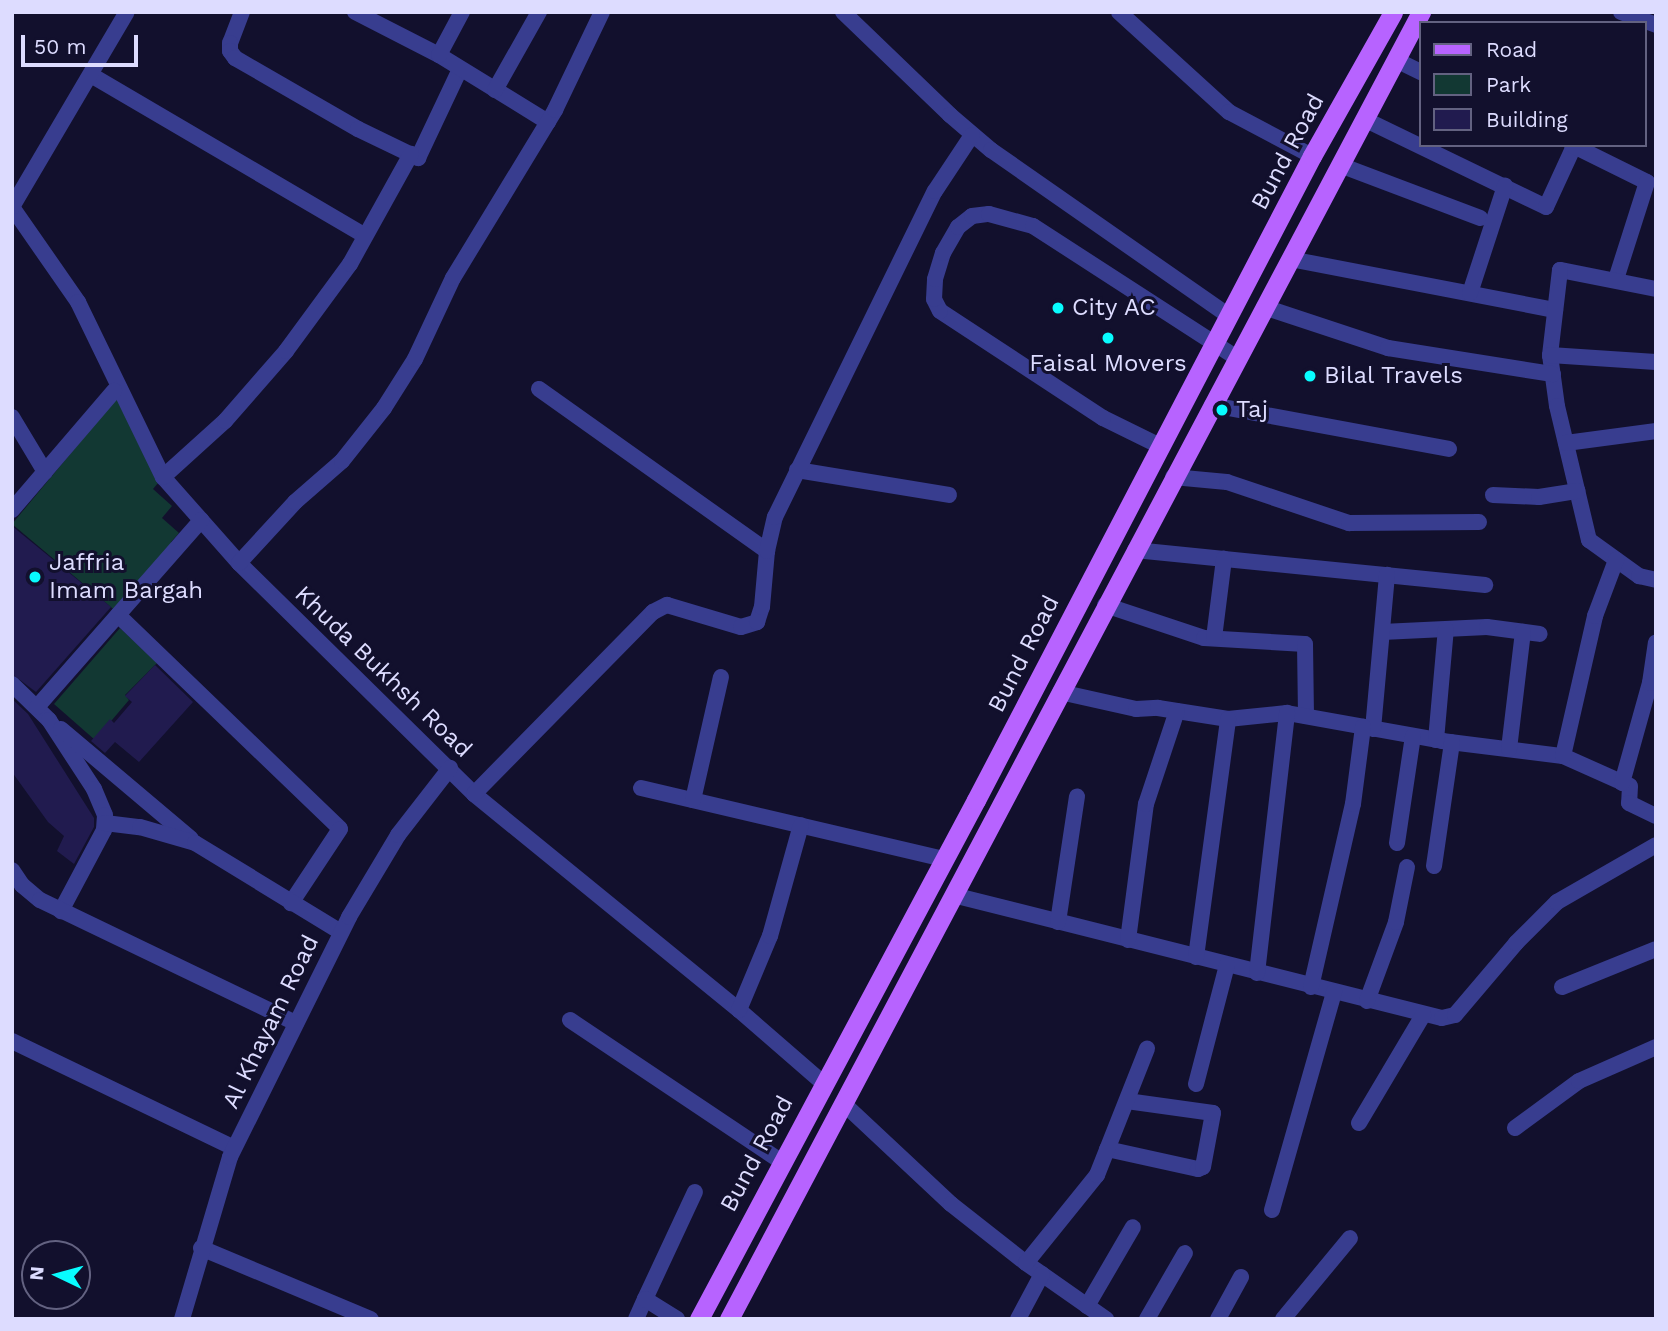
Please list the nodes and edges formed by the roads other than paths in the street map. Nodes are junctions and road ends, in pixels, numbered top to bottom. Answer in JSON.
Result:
{"nodes":[{"id":1,"x":127,"y":12,"type":"edge"},
{"id":2,"x":242,"y":12,"type":"edge"},
{"id":3,"x":462,"y":12,"type":"edge"},
{"id":4,"x":539,"y":12,"type":"edge"},
{"id":5,"x":602,"y":12,"type":"edge"},
{"id":6,"x":843,"y":12,"type":"edge"},
{"id":7,"x":1119,"y":12,"type":"edge"},
{"id":8,"x":1393,"y":12,"type":"edge"},
{"id":9,"x":1421,"y":12,"type":"edge"},
{"id":10,"x":1621,"y":12,"type":"edge"},
{"id":11,"x":363,"y":14,"type":"edge"},
{"id":12,"x":1639,"y":15,"type":"edge"},
{"id":13,"x":1656,"y":25,"type":"edge"},
{"id":14,"x":439,"y":55,"type":"junction"},
{"id":15,"x":1396,"y":60,"type":"junction"},
{"id":16,"x":460,"y":69,"type":"junction"},
{"id":17,"x":1420,"y":72,"type":"edge"},
{"id":18,"x":91,"y":75,"type":"junction"},
{"id":19,"x":495,"y":90,"type":"junction"},
{"id":20,"x":1364,"y":119,"type":"junction"},
{"id":21,"x":548,"y":122,"type":"junction"},
{"id":22,"x":972,"y":135,"type":"junction"},
{"id":23,"x":1420,"y":146,"type":"edge"},
{"id":24,"x":1423,"y":147,"type":"edge"},
{"id":25,"x":1573,"y":147,"type":"edge"},
{"id":26,"x":1575,"y":147,"type":"edge"},
{"id":27,"x":411,"y":154,"type":"junction"},
{"id":28,"x":1312,"y":156,"type":"junction"},
{"id":29,"x":1340,"y":165,"type":"junction"},
{"id":30,"x":1505,"y":186,"type":"junction"},
{"id":31,"x":12,"y":207,"type":"edge"},
{"id":32,"x":1480,"y":218,"type":"dead end"},
{"id":33,"x":364,"y":235,"type":"junction"},
{"id":34,"x":1290,"y":259,"type":"junction"},
{"id":35,"x":1616,"y":279,"type":"junction"},
{"id":36,"x":1656,"y":289,"type":"edge"},
{"id":37,"x":1470,"y":293,"type":"junction"},
{"id":38,"x":1264,"y":307,"type":"junction"},
{"id":39,"x":1555,"y":310,"type":"junction"},
{"id":40,"x":1228,"y":316,"type":"junction"},
{"id":41,"x":1214,"y":344,"type":"junction"},
{"id":42,"x":1550,"y":355,"type":"junction"},
{"id":43,"x":1237,"y":358,"type":"junction"},
{"id":44,"x":1656,"y":362,"type":"edge"},
{"id":45,"x":1553,"y":374,"type":"junction"},
{"id":46,"x":539,"y":389,"type":"dead end"},
{"id":47,"x":114,"y":391,"type":"dead end"},
{"id":48,"x":1212,"y":405,"type":"junction"},
{"id":49,"x":12,"y":417,"type":"edge"},
{"id":50,"x":1656,"y":431,"type":"edge"},
{"id":51,"x":1566,"y":443,"type":"junction"},
{"id":52,"x":1160,"y":446,"type":"junction"},
{"id":53,"x":1449,"y":449,"type":"dead end"},
{"id":54,"x":797,"y":470,"type":"junction"},
{"id":55,"x":45,"y":472,"type":"junction"},
{"id":56,"x":163,"y":477,"type":"junction"},
{"id":57,"x":1173,"y":477,"type":"junction"},
{"id":58,"x":1578,"y":491,"type":"junction"},
{"id":59,"x":949,"y":495,"type":"dead end"},
{"id":60,"x":1493,"y":495,"type":"dead end"},
{"id":61,"x":12,"y":510,"type":"edge"},
{"id":62,"x":201,"y":520,"type":"junction"},
{"id":63,"x":1479,"y":522,"type":"dead end"},
{"id":64,"x":1135,"y":550,"type":"junction"},
{"id":65,"x":766,"y":551,"type":"junction"},
{"id":66,"x":1224,"y":559,"type":"junction"},
{"id":67,"x":1616,"y":560,"type":"junction"},
{"id":68,"x":239,"y":563,"type":"junction"},
{"id":69,"x":1387,"y":575,"type":"junction"},
{"id":70,"x":1656,"y":580,"type":"edge"},
{"id":71,"x":1485,"y":585,"type":"dead end"},
{"id":72,"x":1105,"y":606,"type":"junction"},
{"id":73,"x":118,"y":615,"type":"junction"},
{"id":74,"x":1446,"y":629,"type":"junction"},
{"id":75,"x":1382,"y":632,"type":"junction"},
{"id":76,"x":1523,"y":632,"type":"junction"},
{"id":77,"x":1540,"y":634,"type":"dead end"},
{"id":78,"x":1214,"y":638,"type":"junction"},
{"id":79,"x":1656,"y":642,"type":"edge"},
{"id":80,"x":721,"y":677,"type":"dead end"},
{"id":81,"x":12,"y":684,"type":"edge"},
{"id":82,"x":1060,"y":692,"type":"junction"},
{"id":83,"x":37,"y":707,"type":"junction"},
{"id":84,"x":1177,"y":711,"type":"junction"},
{"id":85,"x":1287,"y":713,"type":"junction"},
{"id":86,"x":1306,"y":716,"type":"junction"},
{"id":87,"x":1228,"y":719,"type":"junction"},
{"id":88,"x":49,"y":720,"type":"junction"},
{"id":89,"x":1368,"y":728,"type":"junction"},
{"id":90,"x":1413,"y":736,"type":"junction"},
{"id":91,"x":1444,"y":741,"type":"junction"},
{"id":92,"x":1509,"y":749,"type":"junction"},
{"id":93,"x":1563,"y":756,"type":"junction"},
{"id":94,"x":450,"y":768,"type":"junction"},
{"id":95,"x":1622,"y":783,"type":"junction"},
{"id":96,"x":641,"y":788,"type":"dead end"},
{"id":97,"x":474,"y":794,"type":"junction"},
{"id":98,"x":1077,"y":796,"type":"dead end"},
{"id":99,"x":693,"y":800,"type":"junction"},
{"id":100,"x":1656,"y":816,"type":"edge"},
{"id":101,"x":105,"y":823,"type":"junction"},
{"id":102,"x":801,"y":825,"type":"junction"},
{"id":103,"x":195,"y":843,"type":"junction"},
{"id":104,"x":1397,"y":843,"type":"dead end"},
{"id":105,"x":1656,"y":845,"type":"edge"},
{"id":106,"x":944,"y":859,"type":"junction"},
{"id":107,"x":1434,"y":866,"type":"dead end"},
{"id":108,"x":1407,"y":867,"type":"dead end"},
{"id":109,"x":12,"y":870,"type":"edge"},
{"id":110,"x":953,"y":895,"type":"junction"},
{"id":111,"x":291,"y":903,"type":"junction"},
{"id":112,"x":61,"y":911,"type":"junction"},
{"id":113,"x":1058,"y":922,"type":"junction"},
{"id":114,"x":341,"y":932,"type":"junction"},
{"id":115,"x":1128,"y":940,"type":"junction"},
{"id":116,"x":1656,"y":949,"type":"edge"},
{"id":117,"x":1196,"y":957,"type":"junction"},
{"id":118,"x":1227,"y":965,"type":"junction"},
{"id":119,"x":1256,"y":973,"type":"junction"},
{"id":120,"x":1562,"y":986,"type":"dead end"},
{"id":121,"x":1311,"y":987,"type":"junction"},
{"id":122,"x":1334,"y":992,"type":"junction"},
{"id":123,"x":1367,"y":1001,"type":"junction"},
{"id":124,"x":739,"y":1010,"type":"junction"},
{"id":125,"x":1423,"y":1015,"type":"junction"},
{"id":126,"x":570,"y":1020,"type":"dead end"},
{"id":127,"x":296,"y":1023,"type":"junction"},
{"id":128,"x":12,"y":1041,"type":"edge"},
{"id":129,"x":1656,"y":1047,"type":"edge"},
{"id":130,"x":1147,"y":1049,"type":"dead end"},
{"id":131,"x":823,"y":1083,"type":"junction"},
{"id":132,"x":1196,"y":1084,"type":"dead end"},
{"id":133,"x":1126,"y":1101,"type":"junction"},
{"id":134,"x":842,"y":1103,"type":"junction"},
{"id":135,"x":1359,"y":1123,"type":"dead end"},
{"id":136,"x":1515,"y":1128,"type":"dead end"},
{"id":137,"x":234,"y":1148,"type":"junction"},
{"id":138,"x":1107,"y":1149,"type":"junction"},
{"id":139,"x":781,"y":1161,"type":"junction"},
{"id":140,"x":695,"y":1192,"type":"dead end"},
{"id":141,"x":1272,"y":1210,"type":"dead end"},
{"id":142,"x":1133,"y":1227,"type":"dead end"},
{"id":143,"x":1350,"y":1238,"type":"dead end"},
{"id":144,"x":201,"y":1248,"type":"junction"},
{"id":145,"x":1185,"y":1253,"type":"dead end"},
{"id":146,"x":1026,"y":1263,"type":"junction"},
{"id":147,"x":1042,"y":1274,"type":"junction"},
{"id":148,"x":1241,"y":1277,"type":"dead end"},
{"id":149,"x":645,"y":1300,"type":"junction"},
{"id":150,"x":1087,"y":1306,"type":"junction"},
{"id":151,"x":182,"y":1319,"type":"edge"},
{"id":152,"x":371,"y":1319,"type":"edge"},
{"id":153,"x":636,"y":1319,"type":"edge"},
{"id":154,"x":677,"y":1319,"type":"edge"},
{"id":155,"x":699,"y":1319,"type":"edge"},
{"id":156,"x":729,"y":1319,"type":"edge"},
{"id":157,"x":1018,"y":1319,"type":"edge"},
{"id":158,"x":1106,"y":1319,"type":"edge"},
{"id":159,"x":1147,"y":1319,"type":"edge"},
{"id":160,"x":1218,"y":1319,"type":"edge"},
{"id":161,"x":1283,"y":1319,"type":"edge"}],
"edges":[{"from":1,"to":18,"type":"street"},
{"from":2,"to":27,"type":"street"},
{"from":3,"to":14,"type":"street"},
{"from":4,"to":19,"type":"street"},
{"from":5,"to":21,"type":"street"},
{"from":6,"to":22,"type":"street"},
{"from":7,"to":28,"type":"street"},
{"from":8,"to":28,"type":"main road","name":"Bund Road"},
{"from":9,"to":15,"type":"main road","name":"Bund Road"},
{"from":10,"to":12,"type":"street"},
{"from":11,"to":14,"type":"street"},
{"from":12,"to":13,"type":"street"},
{"from":14,"to":16,"type":"street"},
{"from":15,"to":17,"type":"street"},
{"from":15,"to":20,"type":"main road","name":"Bund Road"},
{"from":16,"to":19,"type":"street"},
{"from":16,"to":27,"type":"street"},
{"from":18,"to":31,"type":"street"},
{"from":18,"to":33,"type":"street"},
{"from":19,"to":21,"type":"street"},
{"from":20,"to":23,"type":"street"},
{"from":20,"to":29,"type":"main road","name":"Bund Road"},
{"from":21,"to":68,"type":"street"},
{"from":22,"to":40,"type":"street"},
{"from":22,"to":54,"type":"street"},
{"from":24,"to":30,"type":"street"},
{"from":25,"to":30,"type":"street"},
{"from":26,"to":35,"type":"street"},
{"from":27,"to":33,"type":"street"},
{"from":28,"to":40,"type":"main road","name":"Bund Road"},
{"from":29,"to":32,"type":"street"},
{"from":29,"to":34,"type":"main road","name":"Bund Road"},
{"from":30,"to":37,"type":"street"},
{"from":31,"to":56,"type":"street","name":"Khuda Bukhsh Road"},
{"from":33,"to":56,"type":"street"},
{"from":34,"to":37,"type":"street"},
{"from":34,"to":38,"type":"main road","name":"Bund Road"},
{"from":35,"to":36,"type":"street"},
{"from":35,"to":39,"type":"street"},
{"from":37,"to":39,"type":"street"},
{"from":38,"to":43,"type":"main road","name":"Bund Road"},
{"from":38,"to":45,"type":"street"},
{"from":39,"to":42,"type":"street"},
{"from":40,"to":41,"type":"main road","name":"Bund Road"},
{"from":41,"to":43,"type":"street"},
{"from":41,"to":52,"type":"main road","name":"Bund Road"},
{"from":41,"to":52,"type":"street"},
{"from":42,"to":44,"type":"street"},
{"from":42,"to":45,"type":"street"},
{"from":43,"to":48,"type":"main road","name":"Bund Road"},
{"from":45,"to":51,"type":"street"},
{"from":46,"to":65,"type":"street"},
{"from":47,"to":55,"type":"street"},
{"from":48,"to":53,"type":"street"},
{"from":48,"to":57,"type":"main road","name":"Bund Road"},
{"from":49,"to":55,"type":"street"},
{"from":50,"to":51,"type":"street"},
{"from":51,"to":58,"type":"street"},
{"from":52,"to":106,"type":"main road","name":"Bund Road"},
{"from":54,"to":59,"type":"street"},
{"from":54,"to":65,"type":"street"},
{"from":55,"to":61,"type":"street"},
{"from":56,"to":62,"type":"street","name":"Khuda Bukhsh Road"},
{"from":57,"to":63,"type":"street"},
{"from":57,"to":64,"type":"main road","name":"Bund Road"},
{"from":58,"to":60,"type":"street"},
{"from":58,"to":67,"type":"street"},
{"from":62,"to":68,"type":"street","name":"Khuda Bukhsh Road"},
{"from":62,"to":73,"type":"street"},
{"from":64,"to":66,"type":"street"},
{"from":64,"to":72,"type":"main road","name":"Bund Road"},
{"from":65,"to":97,"type":"street"},
{"from":66,"to":69,"type":"street"},
{"from":66,"to":78,"type":"street"},
{"from":67,"to":70,"type":"street"},
{"from":67,"to":93,"type":"street"},
{"from":68,"to":94,"type":"street","name":"Khuda Bukhsh Road"},
{"from":69,"to":71,"type":"street"},
{"from":69,"to":75,"type":"street"},
{"from":72,"to":78,"type":"street"},
{"from":72,"to":82,"type":"main road","name":"Bund Road"},
{"from":73,"to":83,"type":"street"},
{"from":73,"to":111,"type":"street"},
{"from":74,"to":75,"type":"street"},
{"from":74,"to":76,"type":"street"},
{"from":74,"to":91,"type":"street"},
{"from":75,"to":89,"type":"street"},
{"from":76,"to":77,"type":"street"},
{"from":76,"to":92,"type":"street"},
{"from":78,"to":86,"type":"street"},
{"from":79,"to":95,"type":"street"},
{"from":80,"to":99,"type":"street"},
{"from":81,"to":83,"type":"street"},
{"from":82,"to":84,"type":"street"},
{"from":82,"to":110,"type":"main road","name":"Bund Road"},
{"from":83,"to":88,"type":"street"},
{"from":84,"to":87,"type":"street"},
{"from":84,"to":115,"type":"street"},
{"from":85,"to":86,"type":"street"},
{"from":85,"to":87,"type":"street"},
{"from":85,"to":119,"type":"street"},
{"from":86,"to":89,"type":"street"},
{"from":87,"to":117,"type":"street"},
{"from":88,"to":101,"type":"street"},
{"from":88,"to":103,"type":"street"},
{"from":89,"to":90,"type":"street"},
{"from":89,"to":121,"type":"street"},
{"from":90,"to":91,"type":"street"},
{"from":90,"to":104,"type":"street"},
{"from":91,"to":92,"type":"street"},
{"from":91,"to":107,"type":"street"},
{"from":92,"to":93,"type":"street"},
{"from":93,"to":95,"type":"street"},
{"from":94,"to":97,"type":"street","name":"Khuda Bukhsh Road"},
{"from":94,"to":114,"type":"street","name":"Al Khayam Road"},
{"from":95,"to":100,"type":"street"},
{"from":96,"to":99,"type":"street"},
{"from":97,"to":124,"type":"street","name":"Khuda Bukhsh Road"},
{"from":98,"to":113,"type":"street"},
{"from":99,"to":102,"type":"street"},
{"from":101,"to":103,"type":"street"},
{"from":101,"to":112,"type":"street"},
{"from":102,"to":106,"type":"street"},
{"from":102,"to":124,"type":"street"},
{"from":103,"to":111,"type":"street"},
{"from":105,"to":125,"type":"street"},
{"from":106,"to":131,"type":"main road","name":"Bund Road"},
{"from":108,"to":123,"type":"street"},
{"from":109,"to":112,"type":"street"},
{"from":110,"to":113,"type":"street"},
{"from":110,"to":134,"type":"main road","name":"Bund Road"},
{"from":111,"to":114,"type":"street"},
{"from":112,"to":127,"type":"street"},
{"from":113,"to":115,"type":"street"},
{"from":114,"to":127,"type":"street","name":"Al Khayam Road"},
{"from":115,"to":117,"type":"street"},
{"from":116,"to":120,"type":"street"},
{"from":117,"to":118,"type":"street"},
{"from":118,"to":119,"type":"street"},
{"from":118,"to":132,"type":"street"},
{"from":119,"to":121,"type":"street"},
{"from":121,"to":122,"type":"street"},
{"from":122,"to":123,"type":"street"},
{"from":122,"to":141,"type":"street"},
{"from":123,"to":125,"type":"street"},
{"from":124,"to":131,"type":"street","name":"Khuda Bukhsh Road"},
{"from":125,"to":135,"type":"street"},
{"from":126,"to":139,"type":"street"},
{"from":127,"to":137,"type":"street","name":"Al Khayam Road"},
{"from":128,"to":137,"type":"street"},
{"from":129,"to":136,"type":"street"},
{"from":130,"to":133,"type":"street"},
{"from":131,"to":139,"type":"main road","name":"Bund Road"},
{"from":133,"to":138,"type":"street"},
{"from":133,"to":138,"type":"street"},
{"from":134,"to":146,"type":"street"},
{"from":134,"to":156,"type":"main road","name":"Bund Road"},
{"from":137,"to":144,"type":"street","name":"Al Khayam Road"},
{"from":138,"to":146,"type":"street"},
{"from":139,"to":155,"type":"main road","name":"Bund Road"},
{"from":140,"to":149,"type":"street"},
{"from":142,"to":150,"type":"street"},
{"from":143,"to":161,"type":"street"},
{"from":144,"to":151,"type":"street","name":"Al Khayam Road"},
{"from":144,"to":152,"type":"street"},
{"from":145,"to":159,"type":"street"},
{"from":146,"to":147,"type":"street"},
{"from":147,"to":150,"type":"street"},
{"from":147,"to":157,"type":"street"},
{"from":148,"to":160,"type":"street"},
{"from":149,"to":153,"type":"street"},
{"from":149,"to":154,"type":"street"},
{"from":150,"to":158,"type":"street"}]}
